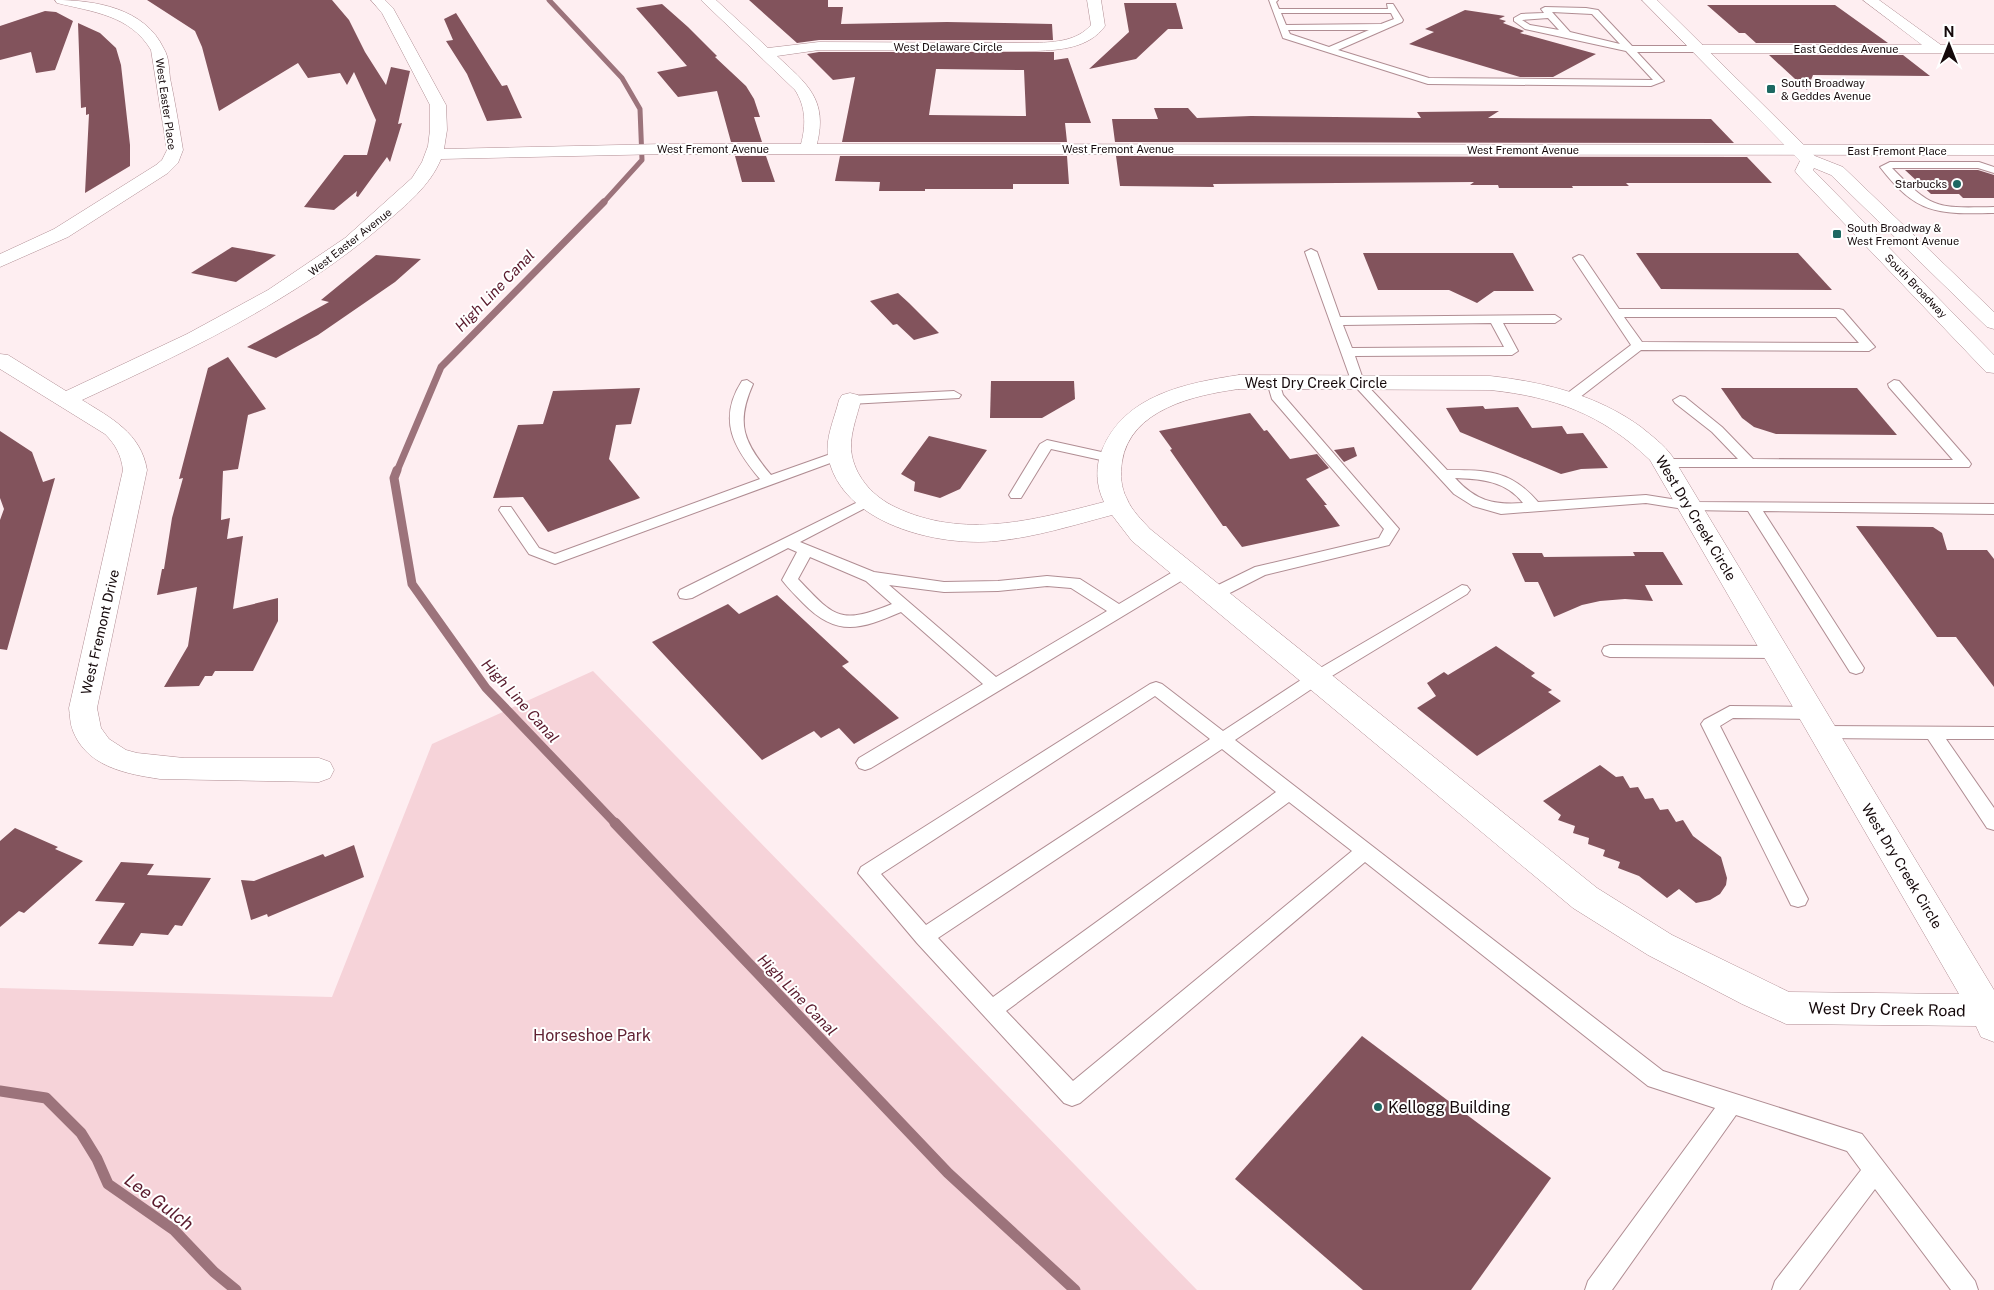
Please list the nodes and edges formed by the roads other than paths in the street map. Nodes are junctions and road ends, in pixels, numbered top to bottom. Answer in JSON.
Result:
{"nodes":[{"id":1,"x":62,"y":0,"type":"edge"},
{"id":2,"x":378,"y":0,"type":"edge"},
{"id":3,"x":708,"y":0,"type":"edge"},
{"id":4,"x":1094,"y":0,"type":"edge"},
{"id":5,"x":1274,"y":0,"type":"edge"},
{"id":6,"x":1386,"y":0,"type":"edge"},
{"id":7,"x":1538,"y":0,"type":"edge"},
{"id":8,"x":1649,"y":0,"type":"edge"},
{"id":9,"x":1870,"y":0,"type":"edge"},
{"id":10,"x":1393,"y":10,"type":"junction"},
{"id":11,"x":1276,"y":11,"type":"junction"},
{"id":12,"x":1548,"y":12,"type":"junction"},
{"id":13,"x":1383,"y":27,"type":"junction"},
{"id":14,"x":1283,"y":28,"type":"junction"},
{"id":15,"x":1566,"y":34,"type":"junction"},
{"id":16,"x":1629,"y":49,"type":"junction"},
{"id":17,"x":1698,"y":49,"type":"junction"},
{"id":18,"x":1938,"y":49,"type":"junction"},
{"id":19,"x":1994,"y":49,"type":"edge"},
{"id":20,"x":1330,"y":50,"type":"junction"},
{"id":21,"x":766,"y":53,"type":"junction"},
{"id":22,"x":808,"y":148,"type":"junction"},
{"id":23,"x":1994,"y":150,"type":"edge"},
{"id":24,"x":435,"y":154,"type":"junction"},
{"id":25,"x":1805,"y":156,"type":"junction"},
{"id":26,"x":1994,"y":170,"type":"edge"},
{"id":27,"x":1994,"y":210,"type":"edge"},
{"id":28,"x":1311,"y":252,"type":"dead end"},
{"id":29,"x":1579,"y":258,"type":"dead end"},
{"id":30,"x":0,"y":261,"type":"edge"},
{"id":31,"x":1616,"y":313,"type":"junction"},
{"id":32,"x":1555,"y":319,"type":"dead end"},
{"id":33,"x":1494,"y":320,"type":"junction"},
{"id":34,"x":1336,"y":321,"type":"junction"},
{"id":35,"x":1994,"y":323,"type":"edge"},
{"id":36,"x":1638,"y":346,"type":"junction"},
{"id":37,"x":1348,"y":352,"type":"junction"},
{"id":38,"x":0,"y":360,"type":"edge"},
{"id":39,"x":1994,"y":367,"type":"edge"},
{"id":40,"x":1273,"y":382,"type":"junction"},
{"id":41,"x":1358,"y":383,"type":"junction"},
{"id":42,"x":747,"y":384,"type":"dead end"},
{"id":43,"x":1894,"y":384,"type":"dead end"},
{"id":44,"x":954,"y":395,"type":"dead end"},
{"id":45,"x":1570,"y":398,"type":"junction"},
{"id":46,"x":67,"y":399,"type":"junction"},
{"id":47,"x":850,"y":400,"type":"joint"},
{"id":48,"x":1680,"y":400,"type":"dead end"},
{"id":49,"x":839,"y":455,"type":"junction"},
{"id":50,"x":1110,"y":458,"type":"junction"},
{"id":51,"x":1664,"y":464,"type":"junction"},
{"id":52,"x":1750,"y":464,"type":"junction"},
{"id":53,"x":1443,"y":474,"type":"junction"},
{"id":54,"x":769,"y":481,"type":"junction"},
{"id":55,"x":1016,"y":495,"type":"dead end"},
{"id":56,"x":868,"y":501,"type":"junction"},
{"id":57,"x":1118,"y":506,"type":"junction"},
{"id":58,"x":1690,"y":506,"type":"junction"},
{"id":59,"x":1534,"y":507,"type":"junction"},
{"id":60,"x":1753,"y":507,"type":"junction"},
{"id":61,"x":1994,"y":509,"type":"edge"},
{"id":62,"x":506,"y":510,"type":"dead end"},
{"id":63,"x":787,"y":542,"type":"junction"},
{"id":64,"x":806,"y":550,"type":"junction"},
{"id":65,"x":1186,"y":571,"type":"junction"},
{"id":66,"x":871,"y":577,"type":"junction"},
{"id":67,"x":1462,"y":590,"type":"dead end"},
{"id":68,"x":686,"y":594,"type":"dead end"},
{"id":69,"x":1214,"y":594,"type":"junction"},
{"id":70,"x":903,"y":605,"type":"junction"},
{"id":71,"x":1119,"y":612,"type":"junction"},
{"id":72,"x":1610,"y":651,"type":"dead end"},
{"id":73,"x":1776,"y":652,"type":"junction"},
{"id":74,"x":1856,"y":668,"type":"dead end"},
{"id":75,"x":1316,"y":678,"type":"junction"},
{"id":76,"x":995,"y":685,"type":"junction"},
{"id":77,"x":1817,"y":722,"type":"junction"},
{"id":78,"x":1932,"y":732,"type":"junction"},
{"id":79,"x":1994,"y":733,"type":"edge"},
{"id":80,"x":1222,"y":740,"type":"junction"},
{"id":81,"x":865,"y":763,"type":"dead end"},
{"id":82,"x":319,"y":770,"type":"dead end"},
{"id":83,"x":1289,"y":792,"type":"junction"},
{"id":84,"x":1994,"y":823,"type":"edge"},
{"id":85,"x":1365,"y":851,"type":"junction"},
{"id":86,"x":1798,"y":898,"type":"dead end"},
{"id":87,"x":924,"y":937,"type":"junction"},
{"id":88,"x":1786,"y":1008,"type":"joint"},
{"id":89,"x":991,"y":1010,"type":"junction"},
{"id":90,"x":1992,"y":1013,"type":"edge"},
{"id":91,"x":1732,"y":1102,"type":"junction"},
{"id":92,"x":1875,"y":1170,"type":"junction"},
{"id":93,"x":1597,"y":1290,"type":"edge"},
{"id":94,"x":1784,"y":1290,"type":"edge"},
{"id":95,"x":1966,"y":1290,"type":"edge"}],
"edges":[{"from":1,"to":30,"type":"street","name":"West Easter Place"},
{"from":2,"to":24,"type":"street","name":"West Easter Avenue"},
{"from":3,"to":21,"type":"street"},
{"from":4,"to":21,"type":"street","name":"West Delaware Circle"},
{"from":5,"to":11,"type":"lane"},
{"from":6,"to":10,"type":"lane"},
{"from":7,"to":12,"type":"lane"},
{"from":8,"to":17,"type":"street","name":"South Broadway"},
{"from":9,"to":18,"type":"street"},
{"from":10,"to":11,"type":"lane"},
{"from":10,"to":13,"type":"lane"},
{"from":11,"to":14,"type":"lane"},
{"from":12,"to":15,"type":"lane"},
{"from":12,"to":15,"type":"lane"},
{"from":12,"to":16,"type":"lane"},
{"from":13,"to":14,"type":"lane"},
{"from":13,"to":20,"type":"lane"},
{"from":14,"to":20,"type":"lane"},
{"from":15,"to":16,"type":"lane"},
{"from":16,"to":17,"type":"lane"},
{"from":16,"to":20,"type":"lane"},
{"from":17,"to":18,"type":"street","name":"East Geddes Avenue"},
{"from":17,"to":25,"type":"street","name":"South Broadway"},
{"from":18,"to":19,"type":"street","name":"East Geddes Avenue"},
{"from":21,"to":22,"type":"street"},
{"from":22,"to":24,"type":"street","name":"West Fremont Avenue"},
{"from":22,"to":25,"type":"street","name":"West Fremont Avenue"},
{"from":23,"to":25,"type":"street","name":"East Fremont Place"},
{"from":24,"to":46,"type":"street","name":"West Easter Avenue"},
{"from":25,"to":35,"type":"street","name":"South Broadway"},
{"from":25,"to":39,"type":"street","name":"South Broadway"},
{"from":26,"to":27,"type":"lane"},
{"from":28,"to":34,"type":"lane"},
{"from":29,"to":31,"type":"lane"},
{"from":31,"to":36,"type":"lane"},
{"from":31,"to":36,"type":"lane"},
{"from":32,"to":33,"type":"lane"},
{"from":33,"to":34,"type":"lane"},
{"from":33,"to":37,"type":"lane"},
{"from":34,"to":37,"type":"lane"},
{"from":36,"to":45,"type":"lane"},
{"from":37,"to":41,"type":"lane"},
{"from":38,"to":46,"type":"street","name":"West Fremont Drive"},
{"from":40,"to":41,"type":"street","name":"West Dry Creek Circle"},
{"from":40,"to":50,"type":"street","name":"West Dry Creek Circle"},
{"from":40,"to":69,"type":"lane"},
{"from":41,"to":45,"type":"street","name":"West Dry Creek Circle"},
{"from":41,"to":53,"type":"lane"},
{"from":42,"to":54,"type":"lane"},
{"from":43,"to":52,"type":"lane"},
{"from":44,"to":47,"type":"lane"},
{"from":45,"to":51,"type":"street","name":"West Dry Creek Circle"},
{"from":46,"to":82,"type":"street","name":"West Fremont Drive"},
{"from":47,"to":49,"type":"street"},
{"from":48,"to":52,"type":"lane"},
{"from":49,"to":54,"type":"lane"},
{"from":49,"to":56,"type":"street"},
{"from":50,"to":55,"type":"lane"},
{"from":50,"to":57,"type":"street","name":"West Dry Creek Circle"},
{"from":51,"to":52,"type":"lane"},
{"from":51,"to":58,"type":"street","name":"West Dry Creek Circle"},
{"from":53,"to":59,"type":"lane"},
{"from":53,"to":59,"type":"lane"},
{"from":54,"to":62,"type":"lane"},
{"from":56,"to":57,"type":"street"},
{"from":56,"to":63,"type":"lane"},
{"from":57,"to":65,"type":"street","name":"West Dry Creek Circle"},
{"from":58,"to":59,"type":"lane"},
{"from":58,"to":60,"type":"lane"},
{"from":58,"to":73,"type":"street","name":"West Dry Creek Circle"},
{"from":60,"to":61,"type":"lane"},
{"from":60,"to":74,"type":"lane"},
{"from":63,"to":64,"type":"lane"},
{"from":63,"to":68,"type":"lane"},
{"from":64,"to":66,"type":"lane"},
{"from":64,"to":70,"type":"lane"},
{"from":65,"to":69,"type":"street","name":"West Dry Creek Circle"},
{"from":65,"to":71,"type":"lane"},
{"from":66,"to":70,"type":"lane"},
{"from":66,"to":71,"type":"lane"},
{"from":67,"to":75,"type":"lane"},
{"from":69,"to":75,"type":"street","name":"West Dry Creek Circle"},
{"from":70,"to":76,"type":"lane"},
{"from":71,"to":76,"type":"lane"},
{"from":72,"to":73,"type":"lane"},
{"from":73,"to":77,"type":"street","name":"West Dry Creek Circle"},
{"from":75,"to":80,"type":"lane"},
{"from":75,"to":88,"type":"street","name":"West Dry Creek Circle"},
{"from":76,"to":81,"type":"lane"},
{"from":77,"to":78,"type":"lane"},
{"from":77,"to":86,"type":"lane"},
{"from":77,"to":90,"type":"street","name":"West Dry Creek Circle"},
{"from":78,"to":79,"type":"lane"},
{"from":78,"to":84,"type":"lane"},
{"from":80,"to":83,"type":"lane"},
{"from":80,"to":87,"type":"lane"},
{"from":80,"to":87,"type":"lane"},
{"from":83,"to":85,"type":"lane"},
{"from":83,"to":89,"type":"lane"},
{"from":85,"to":89,"type":"lane"},
{"from":85,"to":91,"type":"lane"},
{"from":87,"to":89,"type":"lane"},
{"from":88,"to":90,"type":"street","name":"West Dry Creek Road"},
{"from":91,"to":92,"type":"lane"},
{"from":91,"to":93,"type":"lane"},
{"from":92,"to":94,"type":"lane"},
{"from":92,"to":95,"type":"lane"}]}
